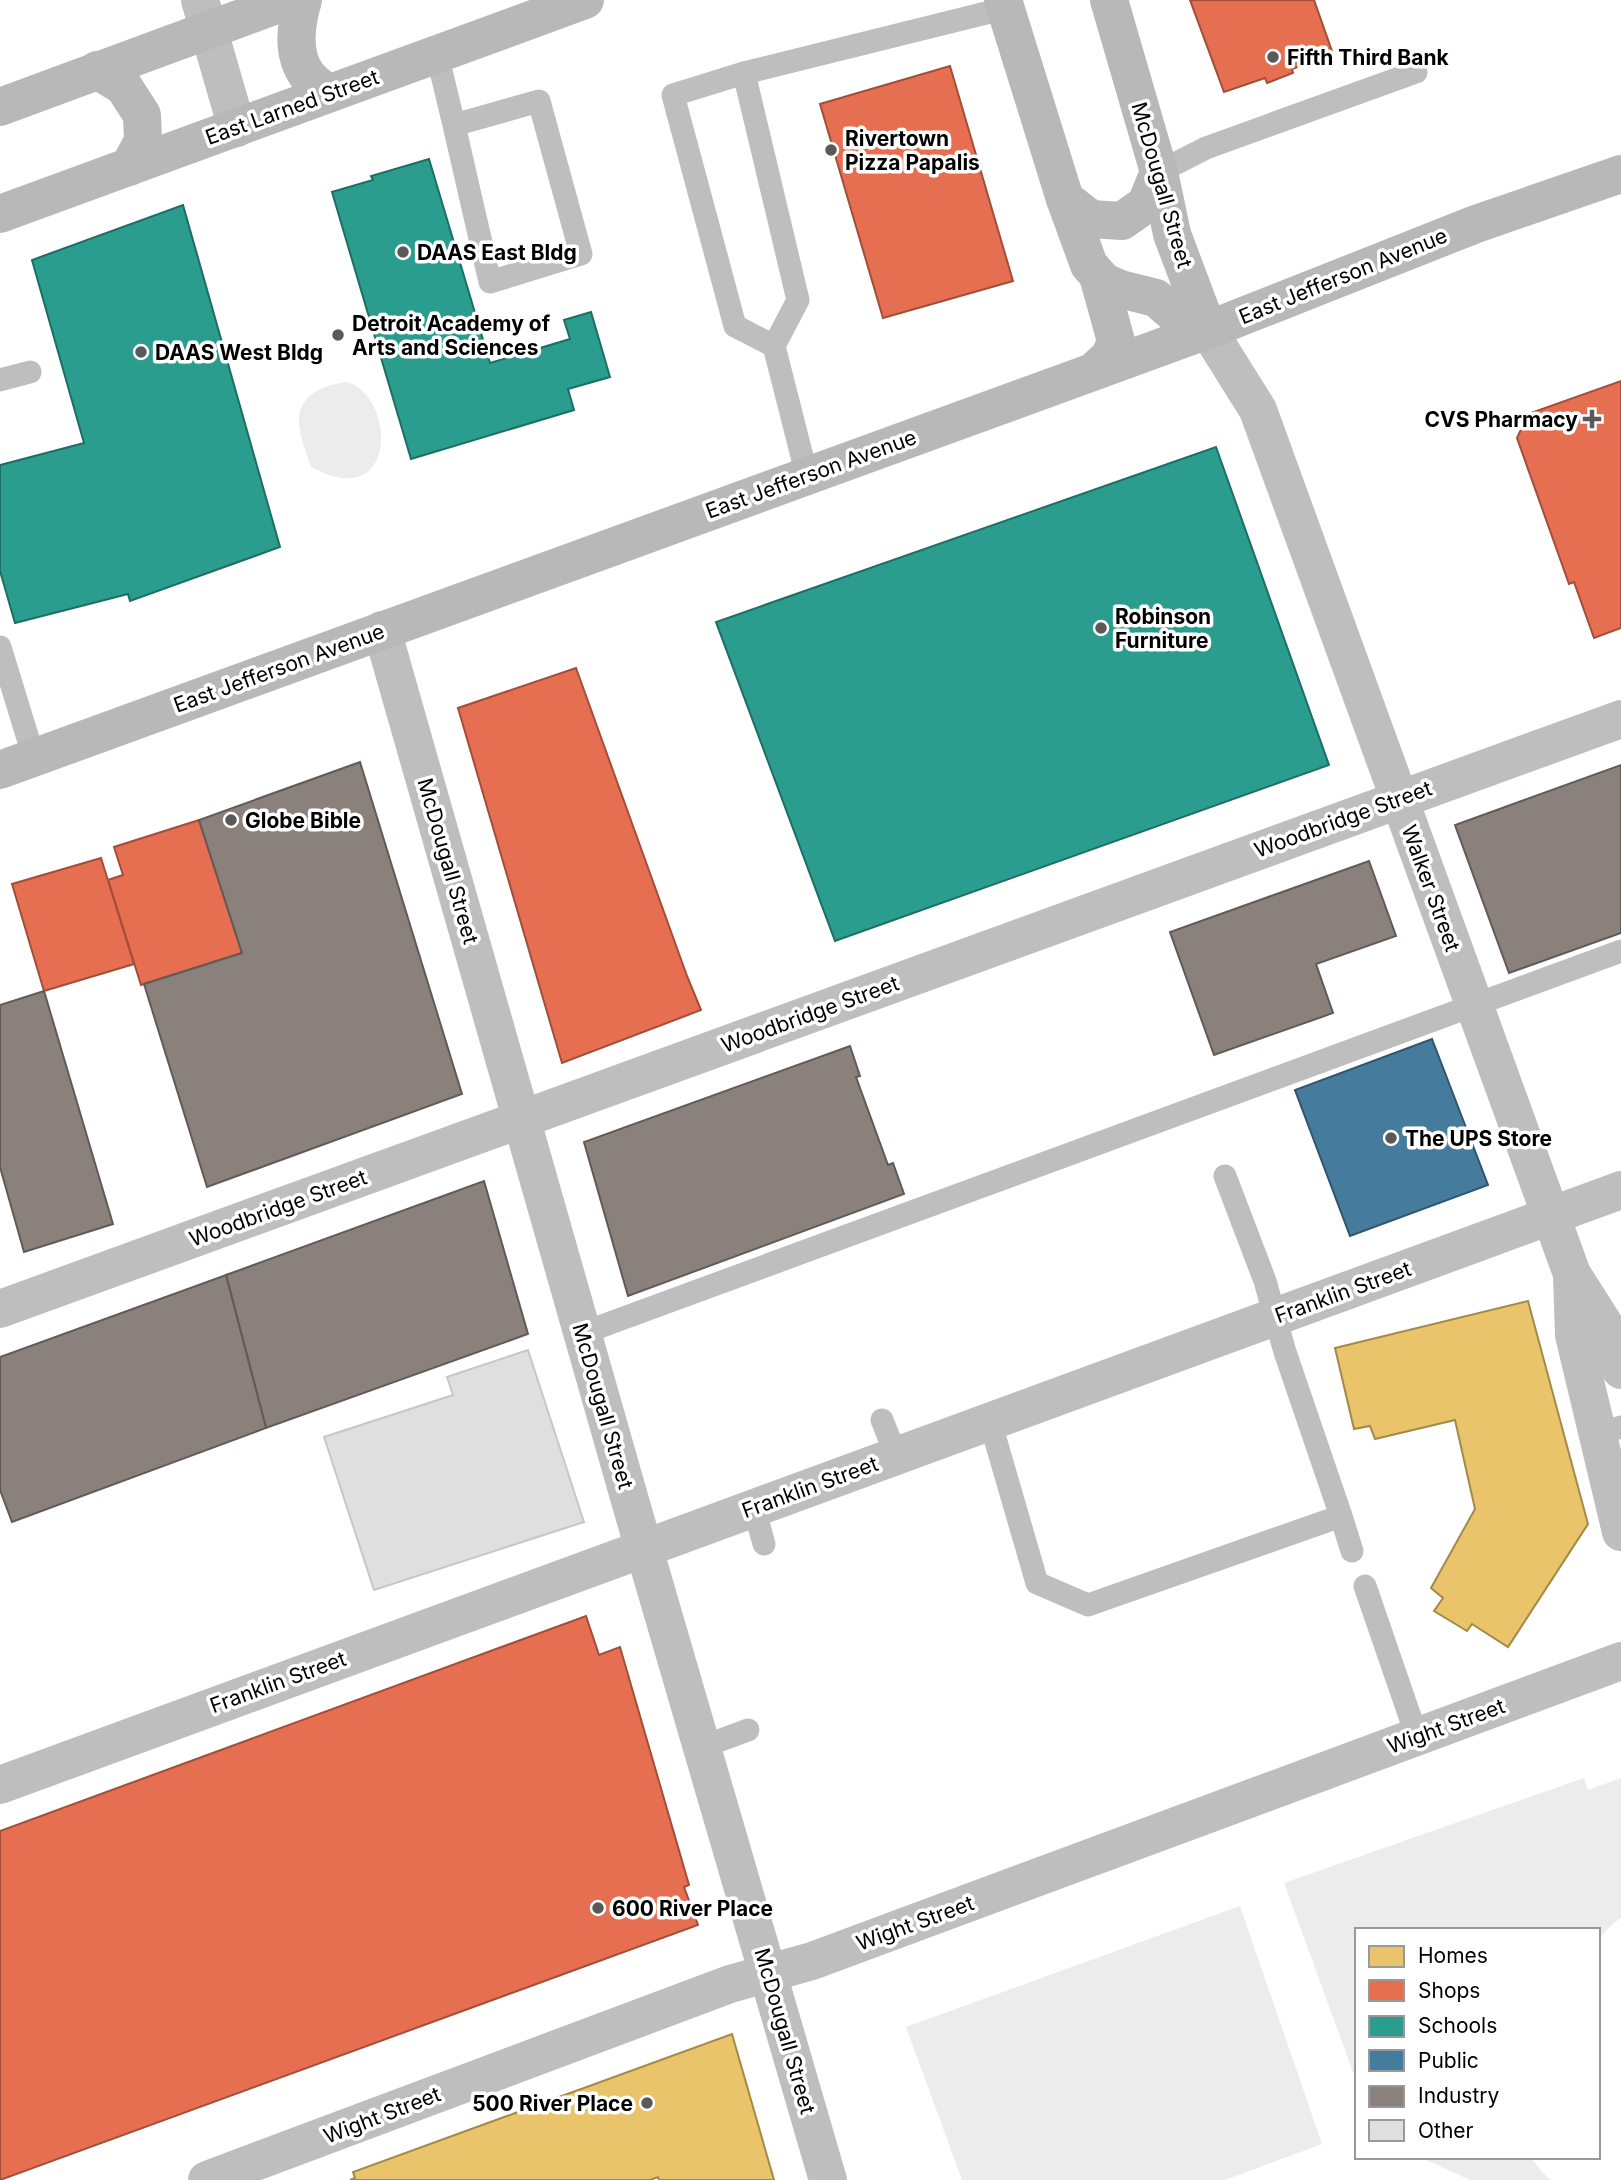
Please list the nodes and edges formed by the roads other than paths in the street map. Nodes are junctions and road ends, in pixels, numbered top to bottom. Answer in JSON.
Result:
{"nodes":[{"id":1,"x":289,"y":0,"type":"edge"},
{"id":2,"x":303,"y":0,"type":"edge"},
{"id":3,"x":585,"y":0,"type":"edge"},
{"id":4,"x":1109,"y":0,"type":"edge"},
{"id":5,"x":1005,"y":4,"type":"edge"},
{"id":6,"x":205,"y":15,"type":"edge"},
{"id":7,"x":437,"y":54,"type":"junction"},
{"id":8,"x":97,"y":70,"type":"junction"},
{"id":9,"x":1416,"y":72,"type":"dead end"},
{"id":10,"x":744,"y":73,"type":"junction"},
{"id":11,"x":328,"y":93,"type":"junction"},
{"id":12,"x":0,"y":107,"type":"edge"},
{"id":13,"x":453,"y":125,"type":"junction"},
{"id":14,"x":237,"y":128,"type":"junction"},
{"id":15,"x":128,"y":167,"type":"junction"},
{"id":16,"x":1159,"y":172,"type":"junction"},
{"id":17,"x":1621,"y":174,"type":"edge"},
{"id":18,"x":1065,"y":199,"type":"junction"},
{"id":19,"x":0,"y":214,"type":"edge"},
{"id":20,"x":1097,"y":276,"type":"junction"},
{"id":21,"x":1208,"y":330,"type":"junction"},
{"id":22,"x":774,"y":346,"type":"junction"},
{"id":23,"x":1094,"y":371,"type":"junction"},
{"id":24,"x":30,"y":372,"type":"dead end"},
{"id":25,"x":0,"y":380,"type":"edge"},
{"id":26,"x":807,"y":476,"type":"junction"},
{"id":27,"x":382,"y":631,"type":"junction"},
{"id":28,"x":0,"y":647,"type":"edge"},
{"id":29,"x":1621,"y":719,"type":"edge"},
{"id":30,"x":17,"y":764,"type":"edge"},
{"id":31,"x":1399,"y":799,"type":"junction"},
{"id":32,"x":1621,"y":951,"type":"edge"},
{"id":33,"x":1474,"y":1005,"type":"junction"},
{"id":34,"x":521,"y":1119,"type":"junction"},
{"id":35,"x":1225,"y":1176,"type":"dead end"},
{"id":36,"x":1621,"y":1190,"type":"edge"},
{"id":37,"x":1550,"y":1216,"type":"junction"},
{"id":38,"x":1572,"y":1274,"type":"junction"},
{"id":39,"x":0,"y":1309,"type":"edge"},
{"id":40,"x":1275,"y":1317,"type":"junction"},
{"id":41,"x":583,"y":1333,"type":"junction"},
{"id":42,"x":1621,"y":1370,"type":"edge"},
{"id":43,"x":882,"y":1420,"type":"dead end"},
{"id":44,"x":990,"y":1421,"type":"junction"},
{"id":45,"x":1609,"y":1430,"type":"edge"},
{"id":46,"x":896,"y":1455,"type":"junction"},
{"id":47,"x":754,"y":1508,"type":"junction"},
{"id":48,"x":1340,"y":1516,"type":"junction"},
{"id":49,"x":1621,"y":1532,"type":"edge"},
{"id":50,"x":764,"y":1545,"type":"dead end"},
{"id":51,"x":644,"y":1548,"type":"junction"},
{"id":52,"x":1352,"y":1551,"type":"dead end"},
{"id":53,"x":1365,"y":1586,"type":"dead end"},
{"id":54,"x":1621,"y":1661,"type":"edge"},
{"id":55,"x":748,"y":1730,"type":"dead end"},
{"id":56,"x":1417,"y":1737,"type":"junction"},
{"id":57,"x":702,"y":1747,"type":"junction"},
{"id":58,"x":0,"y":1784,"type":"edge"},
{"id":59,"x":769,"y":1974,"type":"junction"},
{"id":60,"x":207,"y":2180,"type":"edge"},
{"id":61,"x":828,"y":2180,"type":"edge"}],
"edges":[{"from":1,"to":6,"type":"street"},
{"from":2,"to":11,"type":"street"},
{"from":3,"to":7,"type":"street","name":"East Larned Street"},
{"from":4,"to":16,"type":"street","name":"McDougall Street"},
{"from":5,"to":10,"type":"lane"},
{"from":5,"to":18,"type":"street"},
{"from":6,"to":8,"type":"street"},
{"from":6,"to":14,"type":"street"},
{"from":7,"to":11,"type":"street","name":"East Larned Street"},
{"from":7,"to":13,"type":"lane"},
{"from":8,"to":12,"type":"street"},
{"from":8,"to":15,"type":"street"},
{"from":9,"to":16,"type":"lane"},
{"from":10,"to":22,"type":"lane"},
{"from":10,"to":22,"type":"lane"},
{"from":11,"to":14,"type":"street","name":"East Larned Street"},
{"from":13,"to":13,"type":"lane"},
{"from":14,"to":15,"type":"street","name":"East Larned Street"},
{"from":15,"to":19,"type":"street","name":"East Larned Street"},
{"from":16,"to":18,"type":"street"},
{"from":16,"to":21,"type":"street","name":"McDougall Street"},
{"from":17,"to":21,"type":"street","name":"East Jefferson Avenue"},
{"from":18,"to":20,"type":"street"},
{"from":20,"to":21,"type":"street"},
{"from":20,"to":23,"type":"street"},
{"from":21,"to":23,"type":"street","name":"East Jefferson Avenue"},
{"from":21,"to":31,"type":"street","name":"Walker Street"},
{"from":22,"to":26,"type":"lane"},
{"from":23,"to":26,"type":"street","name":"East Jefferson Avenue"},
{"from":24,"to":25,"type":"lane"},
{"from":26,"to":27,"type":"street","name":"East Jefferson Avenue"},
{"from":27,"to":30,"type":"street","name":"East Jefferson Avenue"},
{"from":27,"to":34,"type":"street","name":"McDougall Street"},
{"from":28,"to":30,"type":"lane"},
{"from":29,"to":31,"type":"street","name":"Woodbridge Street"},
{"from":31,"to":33,"type":"street","name":"Walker Street"},
{"from":31,"to":34,"type":"street","name":"Woodbridge Street"},
{"from":32,"to":33,"type":"lane"},
{"from":33,"to":37,"type":"street","name":"Walker Street"},
{"from":33,"to":41,"type":"lane"},
{"from":34,"to":39,"type":"street","name":"Woodbridge Street"},
{"from":34,"to":41,"type":"street","name":"McDougall Street"},
{"from":35,"to":40,"type":"lane"},
{"from":36,"to":37,"type":"street","name":"Franklin Street"},
{"from":37,"to":38,"type":"street","name":"Walker Street"},
{"from":37,"to":40,"type":"street","name":"Franklin Street"},
{"from":38,"to":42,"type":"street","name":"Walker Street"},
{"from":38,"to":45,"type":"street"},
{"from":40,"to":44,"type":"street","name":"Franklin Street"},
{"from":40,"to":48,"type":"lane"},
{"from":41,"to":51,"type":"street","name":"McDougall Street"},
{"from":43,"to":46,"type":"lane"},
{"from":44,"to":46,"type":"street","name":"Franklin Street"},
{"from":44,"to":48,"type":"lane"},
{"from":45,"to":49,"type":"street"},
{"from":46,"to":47,"type":"street","name":"Franklin Street"},
{"from":47,"to":50,"type":"lane"},
{"from":47,"to":51,"type":"street","name":"Franklin Street"},
{"from":48,"to":52,"type":"lane"},
{"from":51,"to":57,"type":"street","name":"McDougall Street"},
{"from":51,"to":58,"type":"street","name":"Franklin Street"},
{"from":53,"to":56,"type":"lane"},
{"from":54,"to":56,"type":"street","name":"Wight Street"},
{"from":55,"to":57,"type":"lane"},
{"from":56,"to":59,"type":"street","name":"Wight Street"},
{"from":57,"to":59,"type":"street","name":"McDougall Street"},
{"from":59,"to":60,"type":"street","name":"Wight Street"},
{"from":59,"to":61,"type":"street","name":"McDougall Street"}]}
